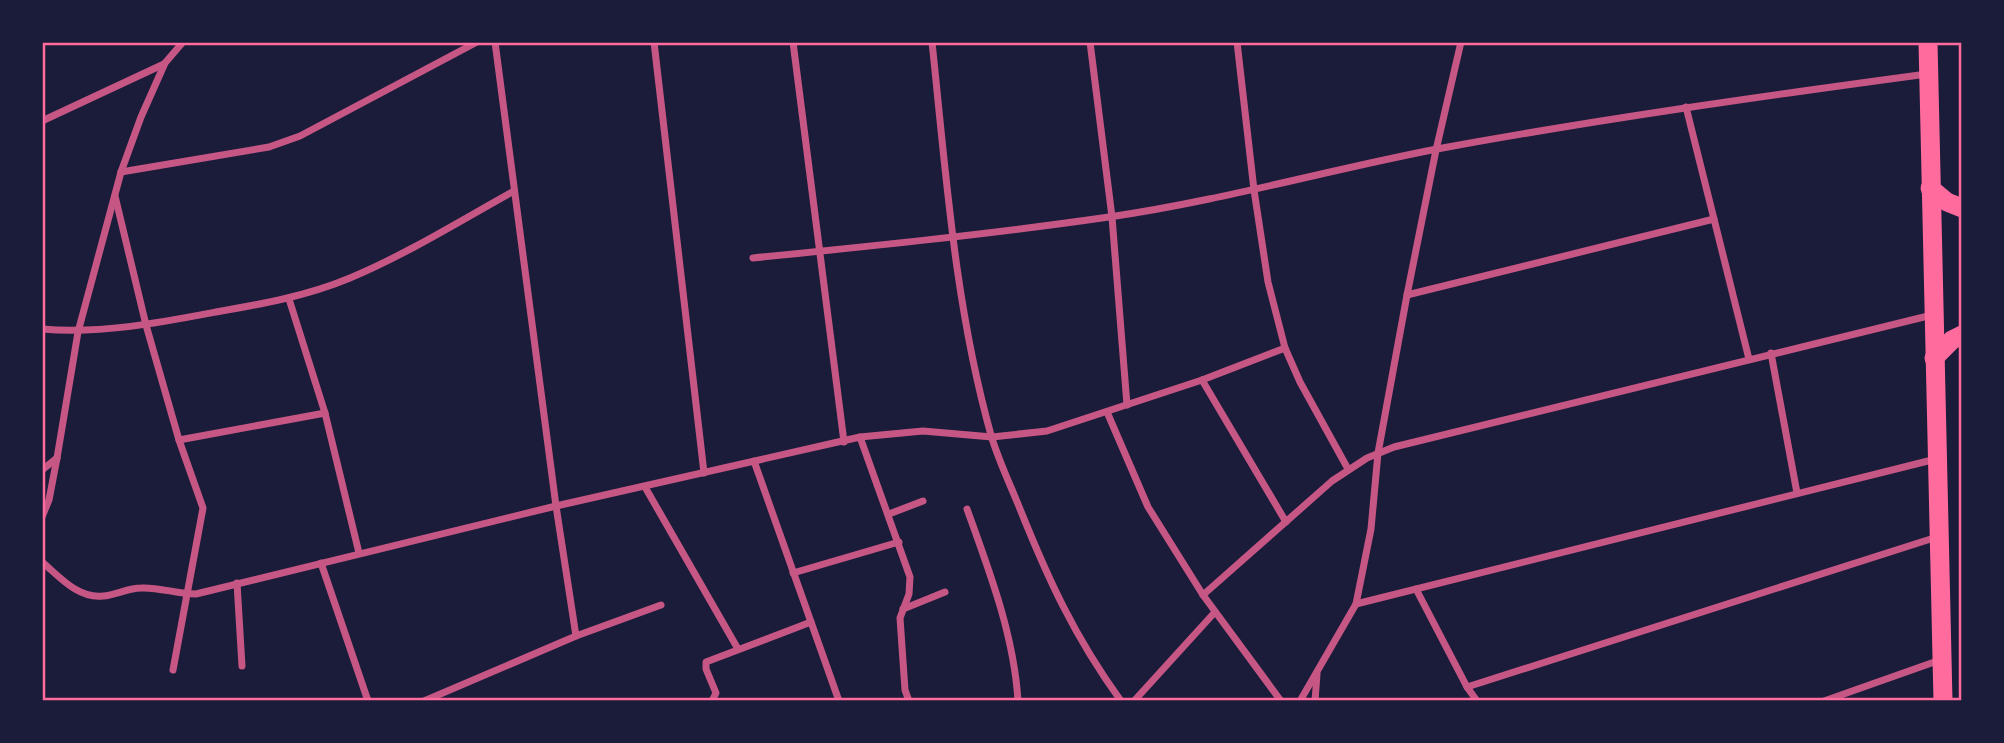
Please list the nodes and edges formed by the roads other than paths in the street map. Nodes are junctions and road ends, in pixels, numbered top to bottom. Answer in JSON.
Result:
{"nodes":[{"id":1,"x":183,"y":42,"type":"edge"},
{"id":2,"x":477,"y":42,"type":"edge"},
{"id":3,"x":495,"y":42,"type":"edge"},
{"id":4,"x":654,"y":42,"type":"edge"},
{"id":5,"x":793,"y":42,"type":"edge"},
{"id":6,"x":932,"y":42,"type":"edge"},
{"id":7,"x":1090,"y":42,"type":"edge"},
{"id":8,"x":1237,"y":42,"type":"edge"},
{"id":9,"x":1461,"y":42,"type":"edge"},
{"id":10,"x":1928,"y":42,"type":"edge"},
{"id":11,"x":164,"y":63,"type":"junction"},
{"id":12,"x":1928,"y":74,"type":"junction"},
{"id":13,"x":1686,"y":107,"type":"junction"},
{"id":14,"x":42,"y":121,"type":"edge"},
{"id":15,"x":1436,"y":150,"type":"junction"},
{"id":16,"x":121,"y":172,"type":"junction"},
{"id":17,"x":1930,"y":188,"type":"junction"},
{"id":18,"x":1254,"y":190,"type":"junction"},
{"id":19,"x":514,"y":191,"type":"junction"},
{"id":20,"x":115,"y":194,"type":"junction"},
{"id":21,"x":1962,"y":208,"type":"edge"},
{"id":22,"x":1112,"y":217,"type":"junction"},
{"id":23,"x":1714,"y":219,"type":"junction"},
{"id":24,"x":953,"y":237,"type":"junction"},
{"id":25,"x":820,"y":251,"type":"junction"},
{"id":26,"x":753,"y":258,"type":"dead end"},
{"id":27,"x":1407,"y":295,"type":"junction"},
{"id":28,"x":289,"y":299,"type":"junction"},
{"id":29,"x":1933,"y":315,"type":"junction"},
{"id":30,"x":146,"y":325,"type":"junction"},
{"id":31,"x":42,"y":329,"type":"edge"},
{"id":32,"x":78,"y":332,"type":"junction"},
{"id":33,"x":1962,"y":335,"type":"edge"},
{"id":34,"x":1285,"y":348,"type":"junction"},
{"id":35,"x":1771,"y":353,"type":"junction"},
{"id":36,"x":1934,"y":358,"type":"junction"},
{"id":37,"x":1749,"y":359,"type":"junction"},
{"id":38,"x":1202,"y":380,"type":"junction"},
{"id":39,"x":1127,"y":405,"type":"junction"},
{"id":40,"x":1107,"y":412,"type":"junction"},
{"id":41,"x":325,"y":413,"type":"junction"},
{"id":42,"x":860,"y":437,"type":"junction"},
{"id":43,"x":992,"y":438,"type":"junction"},
{"id":44,"x":179,"y":440,"type":"junction"},
{"id":45,"x":844,"y":442,"type":"junction"},
{"id":46,"x":1378,"y":453,"type":"junction"},
{"id":47,"x":57,"y":458,"type":"junction"},
{"id":48,"x":1937,"y":459,"type":"junction"},
{"id":49,"x":754,"y":461,"type":"junction"},
{"id":50,"x":1348,"y":469,"type":"junction"},
{"id":51,"x":42,"y":470,"type":"edge"},
{"id":52,"x":704,"y":473,"type":"junction"},
{"id":53,"x":645,"y":486,"type":"junction"},
{"id":54,"x":1797,"y":493,"type":"junction"},
{"id":55,"x":923,"y":501,"type":"dead end"},
{"id":56,"x":556,"y":506,"type":"junction"},
{"id":57,"x":967,"y":509,"type":"dead end"},
{"id":58,"x":889,"y":514,"type":"junction"},
{"id":59,"x":42,"y":517,"type":"edge"},
{"id":60,"x":1286,"y":522,"type":"junction"},
{"id":61,"x":1938,"y":537,"type":"junction"},
{"id":62,"x":899,"y":542,"type":"junction"},
{"id":63,"x":359,"y":553,"type":"junction"},
{"id":64,"x":42,"y":562,"type":"edge"},
{"id":65,"x":321,"y":563,"type":"junction"},
{"id":66,"x":793,"y":573,"type":"junction"},
{"id":67,"x":237,"y":583,"type":"junction"},
{"id":68,"x":1416,"y":589,"type":"junction"},
{"id":69,"x":945,"y":592,"type":"dead end"},
{"id":70,"x":186,"y":594,"type":"junction"},
{"id":71,"x":1203,"y":595,"type":"junction"},
{"id":72,"x":1356,"y":604,"type":"junction"},
{"id":73,"x":661,"y":605,"type":"dead end"},
{"id":74,"x":903,"y":608,"type":"junction"},
{"id":75,"x":1215,"y":612,"type":"junction"},
{"id":76,"x":811,"y":622,"type":"junction"},
{"id":77,"x":576,"y":636,"type":"junction"},
{"id":78,"x":738,"y":649,"type":"junction"},
{"id":79,"x":1941,"y":660,"type":"junction"},
{"id":80,"x":242,"y":666,"type":"dead end"},
{"id":81,"x":173,"y":670,"type":"dead end"},
{"id":82,"x":1318,"y":673,"type":"junction"},
{"id":83,"x":1467,"y":687,"type":"junction"},
{"id":84,"x":368,"y":701,"type":"edge"},
{"id":85,"x":424,"y":701,"type":"edge"},
{"id":86,"x":712,"y":701,"type":"edge"},
{"id":87,"x":839,"y":701,"type":"edge"},
{"id":88,"x":909,"y":701,"type":"edge"},
{"id":89,"x":1018,"y":701,"type":"edge"},
{"id":90,"x":1121,"y":701,"type":"edge"},
{"id":91,"x":1134,"y":701,"type":"edge"},
{"id":92,"x":1281,"y":701,"type":"edge"},
{"id":93,"x":1300,"y":701,"type":"edge"},
{"id":94,"x":1315,"y":701,"type":"edge"},
{"id":95,"x":1477,"y":701,"type":"edge"},
{"id":96,"x":1824,"y":701,"type":"edge"},
{"id":97,"x":1943,"y":701,"type":"edge"}],
"edges":[{"from":1,"to":11,"type":"street"},
{"from":2,"to":16,"type":"street"},
{"from":3,"to":19,"type":"street"},
{"from":4,"to":52,"type":"street"},
{"from":5,"to":25,"type":"street"},
{"from":6,"to":24,"type":"street"},
{"from":7,"to":22,"type":"street"},
{"from":8,"to":18,"type":"street"},
{"from":9,"to":15,"type":"street"},
{"from":10,"to":12,"type":"highway"},
{"from":11,"to":14,"type":"street"},
{"from":11,"to":16,"type":"street"},
{"from":12,"to":13,"type":"street"},
{"from":12,"to":17,"type":"highway"},
{"from":13,"to":15,"type":"street"},
{"from":13,"to":23,"type":"street"},
{"from":15,"to":18,"type":"street"},
{"from":15,"to":27,"type":"street"},
{"from":16,"to":20,"type":"street"},
{"from":17,"to":21,"type":"highway"},
{"from":17,"to":29,"type":"highway"},
{"from":18,"to":22,"type":"street"},
{"from":18,"to":34,"type":"street"},
{"from":19,"to":28,"type":"street"},
{"from":19,"to":56,"type":"street"},
{"from":20,"to":30,"type":"street"},
{"from":20,"to":32,"type":"street"},
{"from":22,"to":24,"type":"street"},
{"from":22,"to":39,"type":"street"},
{"from":23,"to":27,"type":"street"},
{"from":23,"to":37,"type":"street"},
{"from":24,"to":25,"type":"street"},
{"from":24,"to":43,"type":"street"},
{"from":25,"to":26,"type":"street"},
{"from":25,"to":45,"type":"street"},
{"from":27,"to":46,"type":"street"},
{"from":28,"to":30,"type":"street"},
{"from":28,"to":41,"type":"street"},
{"from":29,"to":35,"type":"street"},
{"from":29,"to":36,"type":"highway"},
{"from":30,"to":32,"type":"street"},
{"from":30,"to":44,"type":"street"},
{"from":31,"to":32,"type":"street"},
{"from":32,"to":47,"type":"street"},
{"from":33,"to":36,"type":"highway"},
{"from":34,"to":38,"type":"street"},
{"from":34,"to":50,"type":"street"},
{"from":35,"to":37,"type":"street"},
{"from":35,"to":54,"type":"street"},
{"from":36,"to":48,"type":"highway"},
{"from":37,"to":46,"type":"street"},
{"from":38,"to":39,"type":"street"},
{"from":38,"to":60,"type":"street"},
{"from":39,"to":40,"type":"street"},
{"from":40,"to":43,"type":"street"},
{"from":40,"to":71,"type":"street"},
{"from":41,"to":44,"type":"street"},
{"from":41,"to":63,"type":"street"},
{"from":42,"to":43,"type":"street"},
{"from":42,"to":45,"type":"street"},
{"from":42,"to":58,"type":"street"},
{"from":43,"to":90,"type":"street"},
{"from":44,"to":70,"type":"street"},
{"from":45,"to":49,"type":"street"},
{"from":46,"to":50,"type":"street"},
{"from":46,"to":72,"type":"street"},
{"from":47,"to":51,"type":"street"},
{"from":47,"to":59,"type":"street"},
{"from":48,"to":54,"type":"street"},
{"from":48,"to":61,"type":"highway"},
{"from":49,"to":52,"type":"street"},
{"from":49,"to":66,"type":"street"},
{"from":50,"to":60,"type":"street"},
{"from":52,"to":53,"type":"street"},
{"from":53,"to":56,"type":"street"},
{"from":53,"to":78,"type":"street"},
{"from":54,"to":68,"type":"street"},
{"from":55,"to":58,"type":"street"},
{"from":56,"to":63,"type":"street"},
{"from":56,"to":77,"type":"street"},
{"from":57,"to":89,"type":"street"},
{"from":58,"to":62,"type":"street"},
{"from":60,"to":71,"type":"street"},
{"from":61,"to":79,"type":"highway"},
{"from":61,"to":83,"type":"street"},
{"from":62,"to":66,"type":"street"},
{"from":62,"to":74,"type":"street"},
{"from":63,"to":65,"type":"street"},
{"from":64,"to":70,"type":"street"},
{"from":65,"to":67,"type":"street"},
{"from":65,"to":84,"type":"street"},
{"from":66,"to":76,"type":"street"},
{"from":67,"to":70,"type":"street"},
{"from":67,"to":80,"type":"street"},
{"from":68,"to":72,"type":"street"},
{"from":68,"to":83,"type":"street"},
{"from":69,"to":74,"type":"street"},
{"from":70,"to":81,"type":"street"},
{"from":71,"to":75,"type":"street"},
{"from":72,"to":82,"type":"street"},
{"from":73,"to":77,"type":"street"},
{"from":74,"to":88,"type":"street"},
{"from":75,"to":91,"type":"street"},
{"from":75,"to":92,"type":"street"},
{"from":76,"to":78,"type":"street"},
{"from":76,"to":87,"type":"street"},
{"from":77,"to":85,"type":"street"},
{"from":78,"to":86,"type":"street"},
{"from":79,"to":96,"type":"street"},
{"from":79,"to":97,"type":"highway"},
{"from":82,"to":93,"type":"street"},
{"from":82,"to":94,"type":"street"},
{"from":83,"to":95,"type":"street"}]}
